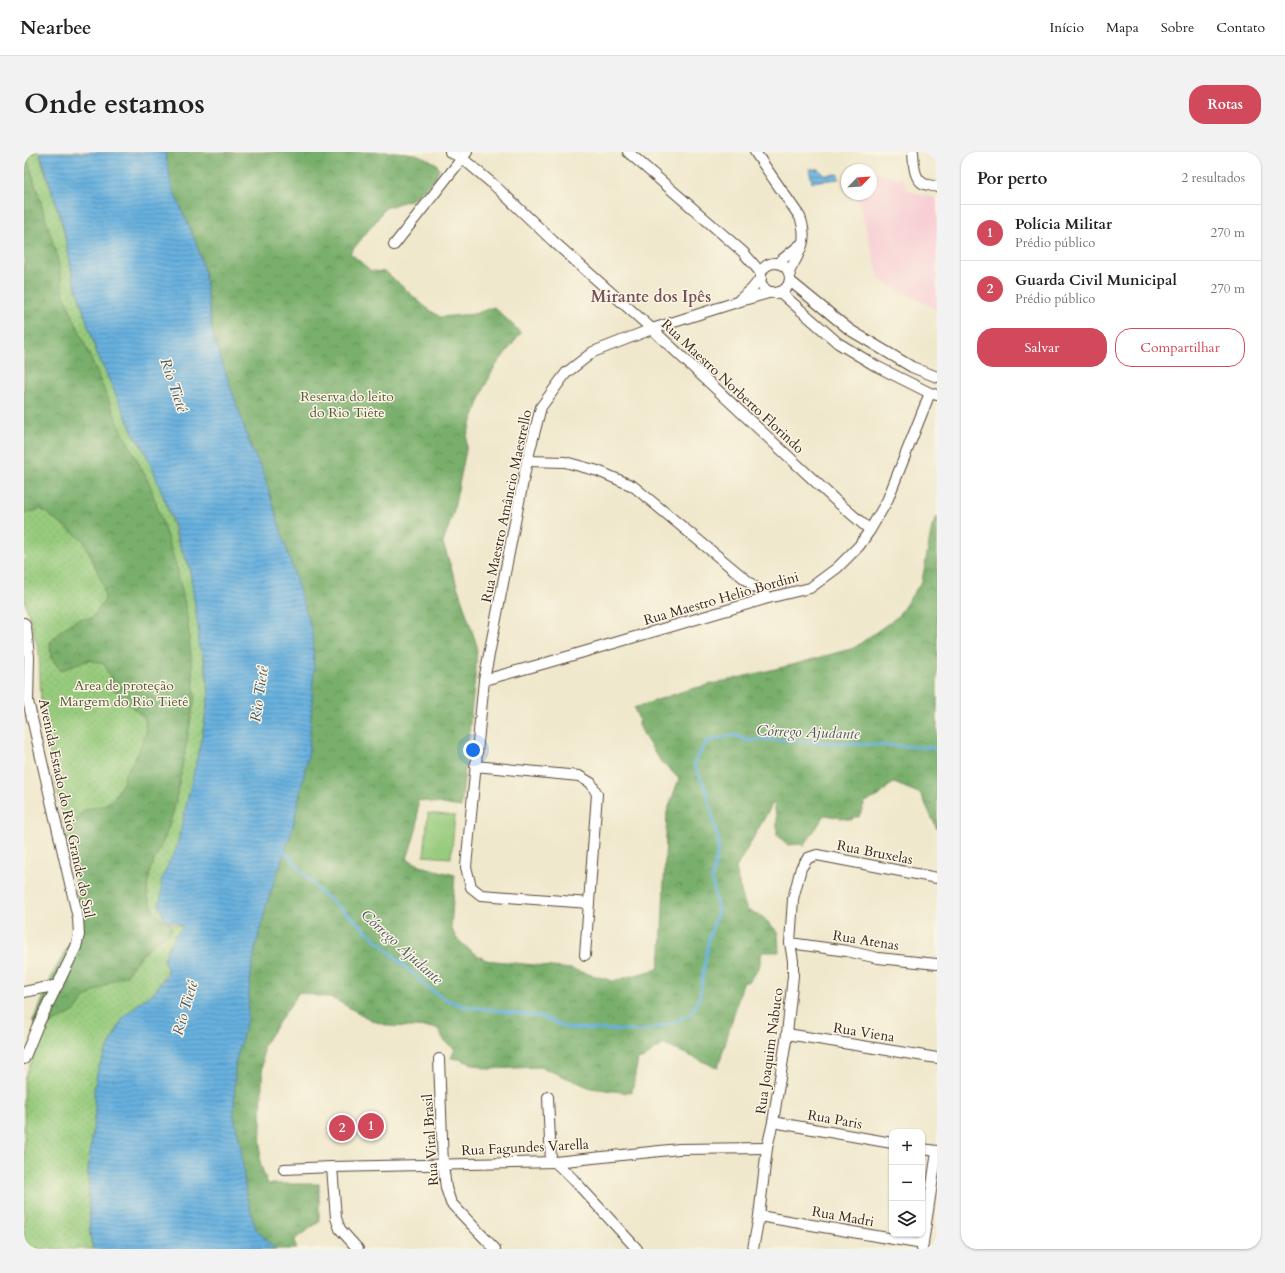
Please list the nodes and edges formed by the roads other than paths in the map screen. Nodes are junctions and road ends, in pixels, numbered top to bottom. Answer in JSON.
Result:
{"nodes":[{"id":1,"x":450,"y":152,"type":"edge"},
{"id":2,"x":628,"y":152,"type":"edge"},
{"id":3,"x":755,"y":152,"type":"edge"},
{"id":4,"x":913,"y":152,"type":"edge"},
{"id":5,"x":464,"y":155,"type":"edge"},
{"id":6,"x":937,"y":187,"type":"edge"},
{"id":7,"x":804,"y":243,"type":"junction"},
{"id":8,"x":394,"y":245,"type":"dead end"},
{"id":9,"x":743,"y":252,"type":"junction"},
{"id":10,"x":773,"y":264,"type":"junction"},
{"id":11,"x":761,"y":276,"type":"junction"},
{"id":12,"x":789,"y":276,"type":"junction"},
{"id":13,"x":776,"y":292,"type":"junction"},
{"id":14,"x":737,"y":302,"type":"junction"},
{"id":15,"x":652,"y":329,"type":"junction"},
{"id":16,"x":937,"y":376,"type":"edge"},
{"id":17,"x":933,"y":394,"type":"edge"},
{"id":18,"x":527,"y":461,"type":"junction"},
{"id":19,"x":870,"y":530,"type":"junction"},
{"id":20,"x":768,"y":598,"type":"junction"},
{"id":21,"x":24,"y":623,"type":"edge"},
{"id":22,"x":484,"y":680,"type":"junction"},
{"id":23,"x":26,"y":701,"type":"edge"},
{"id":24,"x":475,"y":766,"type":"junction"},
{"id":25,"x":808,"y":858,"type":"joint"},
{"id":26,"x":937,"y":878,"type":"edge"},
{"id":27,"x":589,"y":903,"type":"junction"},
{"id":28,"x":790,"y":943,"type":"junction"},
{"id":29,"x":585,"y":955,"type":"dead end"},
{"id":30,"x":937,"y":964,"type":"edge"},
{"id":31,"x":58,"y":985,"type":"junction"},
{"id":32,"x":24,"y":992,"type":"edge"},
{"id":33,"x":787,"y":1034,"type":"junction"},
{"id":34,"x":937,"y":1058,"type":"edge"},
{"id":35,"x":24,"y":1059,"type":"edge"},
{"id":36,"x":439,"y":1059,"type":"dead end"},
{"id":37,"x":548,"y":1097,"type":"dead end"},
{"id":38,"x":773,"y":1122,"type":"junction"},
{"id":39,"x":889,"y":1142,"type":"edge"},
{"id":40,"x":767,"y":1148,"type":"junction"},
{"id":41,"x":925,"y":1150,"type":"edge"},
{"id":42,"x":937,"y":1152,"type":"edge"},
{"id":43,"x":553,"y":1162,"type":"junction"},
{"id":44,"x":443,"y":1165,"type":"junction"},
{"id":45,"x":332,"y":1167,"type":"junction"},
{"id":46,"x":284,"y":1169,"type":"dead end"},
{"id":47,"x":759,"y":1216,"type":"junction"},
{"id":48,"x":923,"y":1246,"type":"edge"},
{"id":49,"x":358,"y":1249,"type":"edge"},
{"id":50,"x":495,"y":1249,"type":"edge"},
{"id":51,"x":637,"y":1249,"type":"edge"},
{"id":52,"x":754,"y":1249,"type":"edge"}],
"edges":[{"from":1,"to":5,"type":"street","name":"Rua Maestro Norberto Florindo"},
{"from":2,"to":9,"type":"street"},
{"from":3,"to":7,"type":"street"},
{"from":4,"to":6,"type":"street"},
{"from":5,"to":8,"type":"street"},
{"from":5,"to":15,"type":"street","name":"Rua Maestro Norberto Florindo"},
{"from":7,"to":10,"type":"street"},
{"from":7,"to":12,"type":"street"},
{"from":9,"to":10,"type":"street"},
{"from":9,"to":11,"type":"street"},
{"from":10,"to":11,"type":"street"},
{"from":10,"to":12,"type":"street"},
{"from":11,"to":13,"type":"street"},
{"from":11,"to":14,"type":"street","name":"Rua Maestro Amâncio Maestrello"},
{"from":12,"to":13,"type":"street"},
{"from":12,"to":16,"type":"street"},
{"from":13,"to":14,"type":"street","name":"Rua Maestro Amâncio Maestrello"},
{"from":13,"to":17,"type":"street"},
{"from":14,"to":15,"type":"street","name":"Rua Maestro Amâncio Maestrello"},
{"from":15,"to":18,"type":"street","name":"Rua Maestro Amâncio Maestrello"},
{"from":15,"to":19,"type":"street","name":"Rua Maestro Norberto Florindo"},
{"from":17,"to":19,"type":"street","name":"Rua Maestro Helio Bordini"},
{"from":18,"to":20,"type":"street"},
{"from":18,"to":22,"type":"street","name":"Rua Maestro Amâncio Maestrello"},
{"from":19,"to":20,"type":"street","name":"Rua Maestro Helio Bordini"},
{"from":20,"to":22,"type":"street","name":"Rua Maestro Helio Bordini"},
{"from":21,"to":23,"type":"street","name":"Avenida Estado do Rio Grande do Sul"},
{"from":22,"to":24,"type":"street","name":"Rua Maestro Amâncio Maestrello"},
{"from":23,"to":31,"type":"street","name":"Avenida Estado do Rio Grande do Sul"},
{"from":24,"to":27,"type":"street"},
{"from":24,"to":27,"type":"street","name":"Rua Maestro Amâncio Maestrello"},
{"from":25,"to":26,"type":"street","name":"Rua Bruxelas"},
{"from":25,"to":28,"type":"street","name":"Rua Joaquim Nabuco"},
{"from":27,"to":29,"type":"street"},
{"from":28,"to":30,"type":"street","name":"Rua Atenas"},
{"from":28,"to":33,"type":"street","name":"Rua Joaquim Nabuco"},
{"from":31,"to":32,"type":"street"},
{"from":31,"to":35,"type":"street","name":"Avenida Estado do Rio Grande do Sul"},
{"from":33,"to":34,"type":"street","name":"Rua Viena"},
{"from":33,"to":38,"type":"street","name":"Rua Joaquim Nabuco"},
{"from":36,"to":44,"type":"street","name":"Rua Vital Brasil"},
{"from":37,"to":43,"type":"street"},
{"from":38,"to":39,"type":"street","name":"Rua Paris"},
{"from":38,"to":40,"type":"street","name":"Rua Joaquim Nabuco"},
{"from":40,"to":43,"type":"street","name":"Rua Fagundes Varella"},
{"from":40,"to":47,"type":"street","name":"Rua Joaquim Nabuco"},
{"from":41,"to":42,"type":"street"},
{"from":42,"to":48,"type":"street"},
{"from":43,"to":44,"type":"street","name":"Rua Fagundes Varella"},
{"from":43,"to":51,"type":"street"},
{"from":44,"to":45,"type":"street","name":"Rua Fagundes Varella"},
{"from":44,"to":50,"type":"street","name":"Rua Vital Brasil"},
{"from":45,"to":46,"type":"street","name":"Rua Fagundes Varella"},
{"from":45,"to":49,"type":"street"},
{"from":47,"to":48,"type":"street","name":"Rua Madri"},
{"from":47,"to":52,"type":"street","name":"Rua Joaquim Nabuco"}]}
